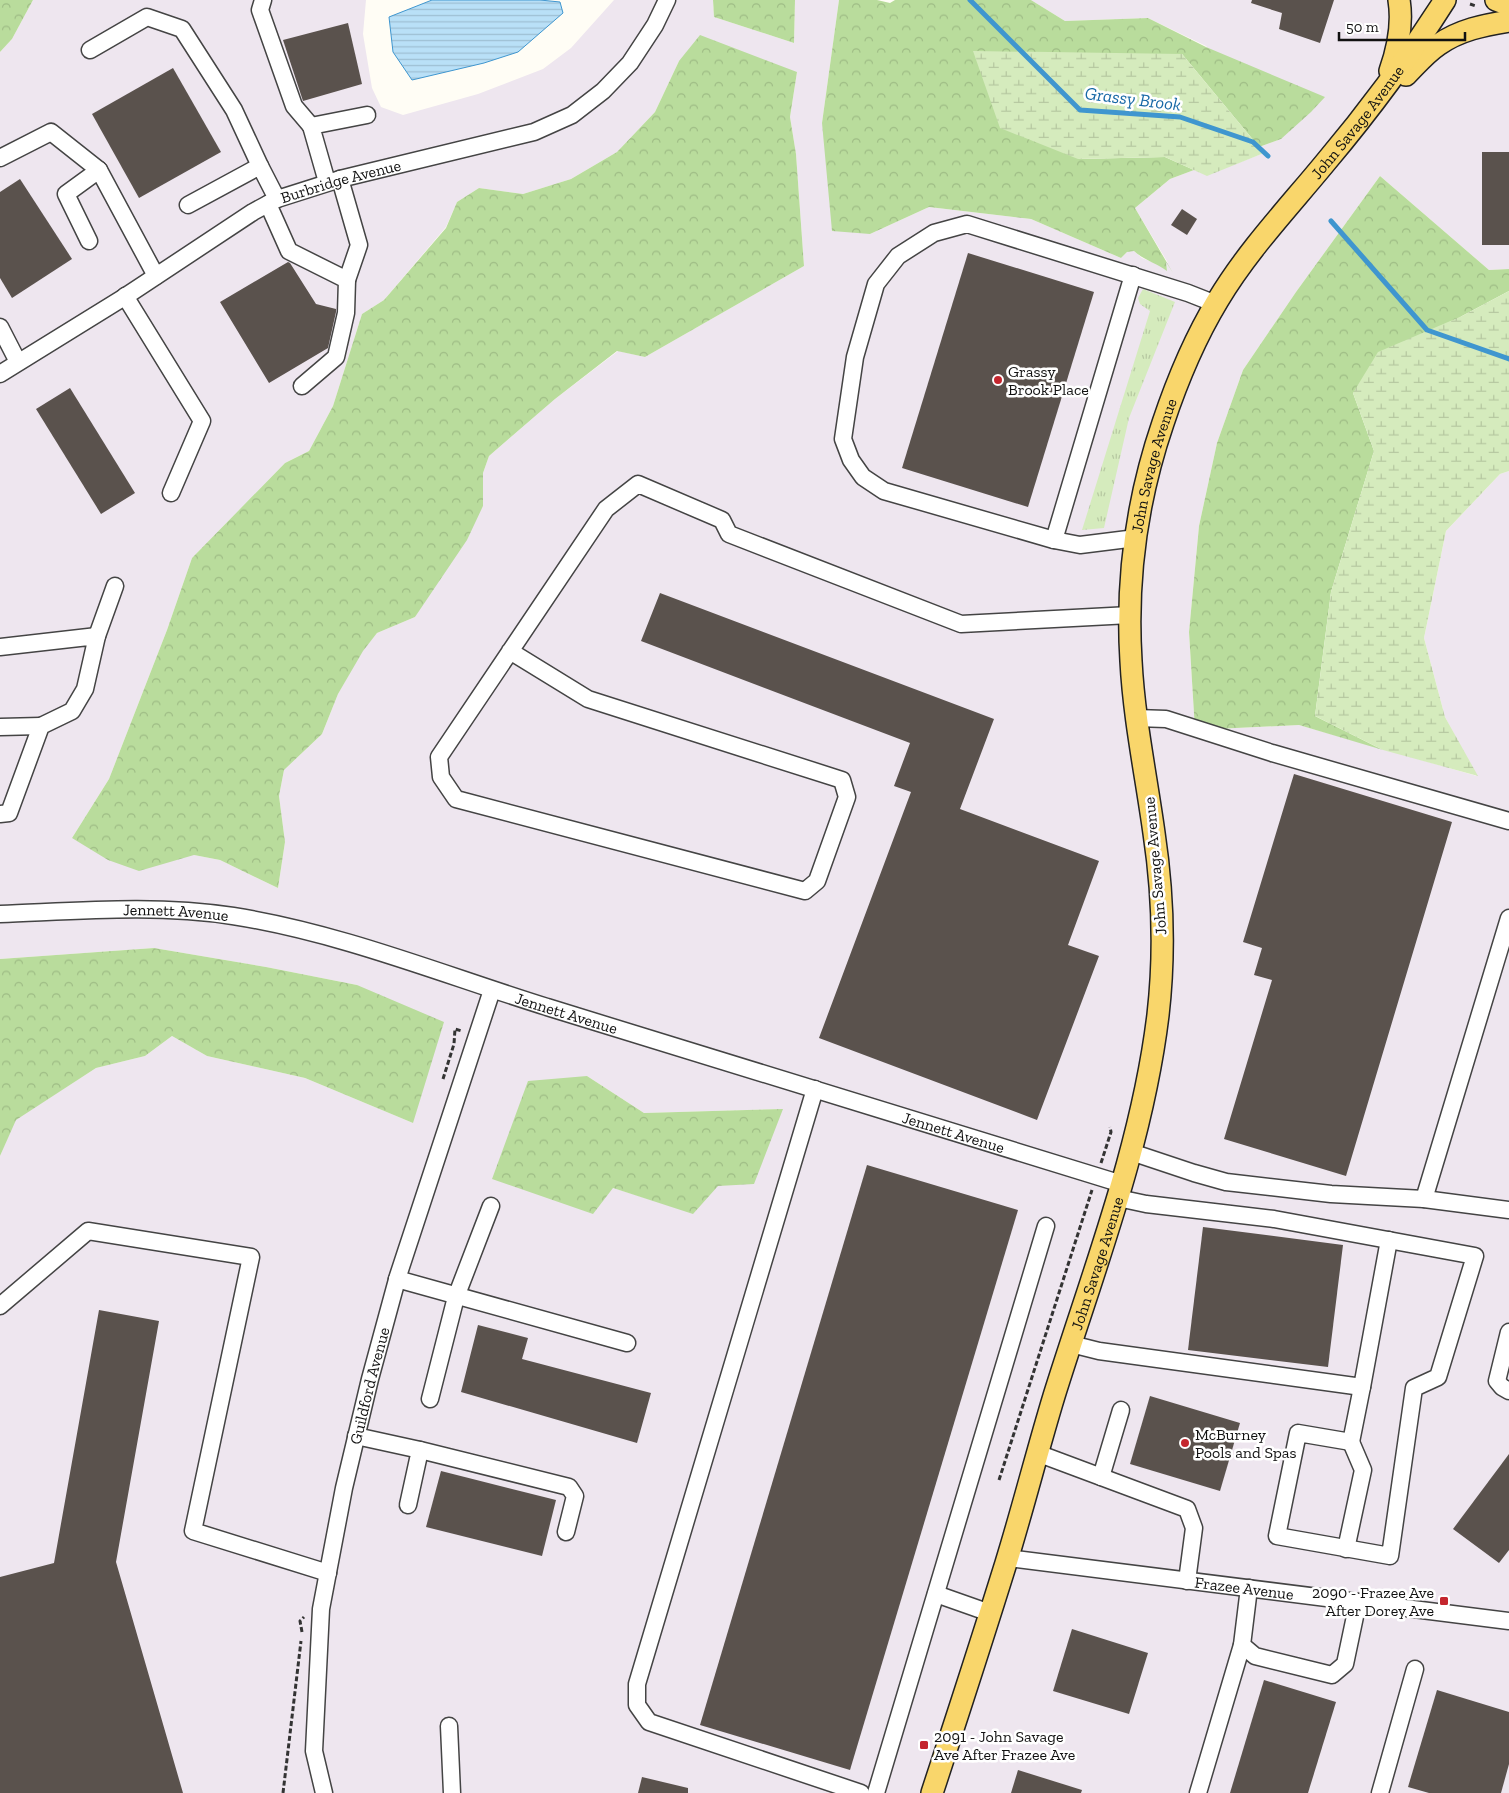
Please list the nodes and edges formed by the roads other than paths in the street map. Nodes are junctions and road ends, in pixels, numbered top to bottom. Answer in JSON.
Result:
{"nodes":[{"id":1,"x":263,"y":0,"type":"edge"},
{"id":2,"x":667,"y":0,"type":"edge"},
{"id":3,"x":1399,"y":0,"type":"edge"},
{"id":4,"x":1445,"y":0,"type":"edge"},
{"id":5,"x":1496,"y":0,"type":"edge"},
{"id":6,"x":1509,"y":6,"type":"edge"},
{"id":7,"x":1509,"y":22,"type":"edge"},
{"id":8,"x":90,"y":50,"type":"dead end"},
{"id":9,"x":1367,"y":111,"type":"junction"},
{"id":10,"x":367,"y":115,"type":"dead end"},
{"id":11,"x":311,"y":126,"type":"junction"},
{"id":12,"x":0,"y":158,"type":"edge"},
{"id":13,"x":260,"y":166,"type":"junction"},
{"id":14,"x":99,"y":170,"type":"junction"},
{"id":15,"x":333,"y":180,"type":"junction"},
{"id":16,"x":273,"y":202,"type":"junction"},
{"id":17,"x":188,"y":205,"type":"dead end"},
{"id":18,"x":89,"y":241,"type":"dead end"},
{"id":19,"x":1133,"y":275,"type":"junction"},
{"id":20,"x":156,"y":276,"type":"junction"},
{"id":21,"x":347,"y":280,"type":"junction"},
{"id":22,"x":125,"y":296,"type":"junction"},
{"id":23,"x":1216,"y":304,"type":"junction"},
{"id":24,"x":0,"y":327,"type":"edge"},
{"id":25,"x":18,"y":362,"type":"junction"},
{"id":26,"x":0,"y":374,"type":"edge"},
{"id":27,"x":302,"y":386,"type":"dead end"},
{"id":28,"x":171,"y":493,"type":"dead end"},
{"id":29,"x":1136,"y":538,"type":"junction"},
{"id":30,"x":1054,"y":540,"type":"junction"},
{"id":31,"x":115,"y":586,"type":"dead end"},
{"id":32,"x":1130,"y":615,"type":"junction"},
{"id":33,"x":97,"y":636,"type":"junction"},
{"id":34,"x":0,"y":647,"type":"edge"},
{"id":35,"x":510,"y":651,"type":"junction"},
{"id":36,"x":1136,"y":718,"type":"junction"},
{"id":37,"x":41,"y":726,"type":"junction"},
{"id":38,"x":0,"y":727,"type":"edge"},
{"id":39,"x":0,"y":814,"type":"edge"},
{"id":40,"x":1509,"y":821,"type":"edge"},
{"id":41,"x":0,"y":914,"type":"edge"},
{"id":42,"x":1509,"y":918,"type":"edge"},
{"id":43,"x":492,"y":990,"type":"junction"},
{"id":44,"x":815,"y":1089,"type":"junction"},
{"id":45,"x":1131,"y":1152,"type":"junction"},
{"id":46,"x":1120,"y":1191,"type":"junction"},
{"id":47,"x":1424,"y":1199,"type":"junction"},
{"id":48,"x":491,"y":1206,"type":"dead end"},
{"id":49,"x":1509,"y":1210,"type":"edge"},
{"id":50,"x":1046,"y":1226,"type":"dead end"},
{"id":51,"x":1389,"y":1240,"type":"junction"},
{"id":52,"x":397,"y":1279,"type":"junction"},
{"id":53,"x":456,"y":1297,"type":"junction"},
{"id":54,"x":0,"y":1306,"type":"edge"},
{"id":55,"x":1509,"y":1332,"type":"edge"},
{"id":56,"x":627,"y":1343,"type":"dead end"},
{"id":57,"x":1071,"y":1344,"type":"junction"},
{"id":58,"x":1362,"y":1387,"type":"junction"},
{"id":59,"x":1509,"y":1391,"type":"edge"},
{"id":60,"x":430,"y":1399,"type":"dead end"},
{"id":61,"x":1121,"y":1410,"type":"dead end"},
{"id":62,"x":356,"y":1436,"type":"junction"},
{"id":63,"x":1351,"y":1442,"type":"junction"},
{"id":64,"x":420,"y":1450,"type":"junction"},
{"id":65,"x":1037,"y":1453,"type":"junction"},
{"id":66,"x":1101,"y":1477,"type":"junction"},
{"id":67,"x":408,"y":1505,"type":"dead end"},
{"id":68,"x":566,"y":1532,"type":"dead end"},
{"id":69,"x":1346,"y":1549,"type":"junction"},
{"id":70,"x":1008,"y":1558,"type":"junction"},
{"id":71,"x":328,"y":1573,"type":"junction"},
{"id":72,"x":1187,"y":1580,"type":"junction"},
{"id":73,"x":1248,"y":1588,"type":"junction"},
{"id":74,"x":936,"y":1594,"type":"junction"},
{"id":75,"x":1358,"y":1602,"type":"junction"},
{"id":76,"x":990,"y":1612,"type":"junction"},
{"id":77,"x":1509,"y":1621,"type":"edge"},
{"id":78,"x":1242,"y":1645,"type":"junction"},
{"id":79,"x":1415,"y":1669,"type":"dead end"},
{"id":80,"x":449,"y":1726,"type":"dead end"},
{"id":81,"x":324,"y":1793,"type":"edge"},
{"id":82,"x":452,"y":1793,"type":"edge"},
{"id":83,"x":862,"y":1793,"type":"edge"},
{"id":84,"x":876,"y":1793,"type":"edge"},
{"id":85,"x":932,"y":1793,"type":"edge"},
{"id":86,"x":1198,"y":1793,"type":"edge"},
{"id":87,"x":1380,"y":1793,"type":"edge"}],
"edges":[{"from":1,"to":11,"type":"street"},
{"from":2,"to":15,"type":"street","name":"Burbridge Avenue"},
{"from":3,"to":9,"type":"main road"},
{"from":4,"to":9,"type":"main road","name":"John Savage Avenue"},
{"from":5,"to":6,"type":"main road"},
{"from":7,"to":9,"type":"main road"},
{"from":8,"to":13,"type":"street"},
{"from":9,"to":23,"type":"main road","name":"John Savage Avenue"},
{"from":10,"to":11,"type":"street"},
{"from":11,"to":15,"type":"street"},
{"from":12,"to":14,"type":"street"},
{"from":13,"to":16,"type":"street"},
{"from":13,"to":17,"type":"street"},
{"from":14,"to":18,"type":"street"},
{"from":14,"to":20,"type":"street"},
{"from":15,"to":16,"type":"street","name":"Burbridge Avenue"},
{"from":15,"to":21,"type":"street"},
{"from":16,"to":20,"type":"street","name":"Burbridge Avenue"},
{"from":16,"to":21,"type":"street"},
{"from":19,"to":23,"type":"street"},
{"from":19,"to":30,"type":"street"},
{"from":19,"to":30,"type":"street"},
{"from":20,"to":22,"type":"street","name":"Burbridge Avenue"},
{"from":21,"to":27,"type":"street"},
{"from":22,"to":25,"type":"street","name":"Burbridge Avenue"},
{"from":22,"to":28,"type":"street"},
{"from":23,"to":29,"type":"main road","name":"John Savage Avenue"},
{"from":24,"to":25,"type":"street"},
{"from":25,"to":26,"type":"street","name":"Burbridge Avenue"},
{"from":29,"to":30,"type":"street"},
{"from":29,"to":32,"type":"main road","name":"John Savage Avenue"},
{"from":31,"to":33,"type":"street"},
{"from":32,"to":35,"type":"street"},
{"from":32,"to":36,"type":"main road","name":"John Savage Avenue"},
{"from":33,"to":34,"type":"street"},
{"from":33,"to":37,"type":"street"},
{"from":35,"to":35,"type":"street"},
{"from":36,"to":40,"type":"street"},
{"from":36,"to":45,"type":"main road","name":"John Savage Avenue"},
{"from":37,"to":38,"type":"street"},
{"from":37,"to":39,"type":"street"},
{"from":41,"to":43,"type":"street","name":"Jennett Avenue"},
{"from":42,"to":47,"type":"street"},
{"from":43,"to":44,"type":"street","name":"Jennett Avenue"},
{"from":43,"to":52,"type":"street","name":"Guildford Avenue"},
{"from":44,"to":46,"type":"street","name":"Jennett Avenue"},
{"from":44,"to":83,"type":"street"},
{"from":45,"to":46,"type":"main road","name":"John Savage Avenue"},
{"from":45,"to":47,"type":"street"},
{"from":46,"to":51,"type":"street","name":"Jennett Avenue"},
{"from":46,"to":57,"type":"main road","name":"John Savage Avenue"},
{"from":47,"to":49,"type":"street"},
{"from":48,"to":53,"type":"street"},
{"from":50,"to":74,"type":"street"},
{"from":51,"to":58,"type":"street"},
{"from":51,"to":69,"type":"street","name":"Jennett Avenue"},
{"from":52,"to":53,"type":"street"},
{"from":52,"to":62,"type":"street","name":"Guildford Avenue"},
{"from":53,"to":56,"type":"street"},
{"from":53,"to":60,"type":"street"},
{"from":54,"to":71,"type":"street"},
{"from":55,"to":59,"type":"street"},
{"from":57,"to":58,"type":"street"},
{"from":57,"to":65,"type":"main road","name":"John Savage Avenue"},
{"from":58,"to":63,"type":"street"},
{"from":61,"to":66,"type":"street"},
{"from":62,"to":64,"type":"street"},
{"from":62,"to":71,"type":"street","name":"Guildford Avenue"},
{"from":63,"to":69,"type":"street"},
{"from":63,"to":69,"type":"street"},
{"from":64,"to":67,"type":"street"},
{"from":64,"to":68,"type":"street"},
{"from":65,"to":66,"type":"street"},
{"from":65,"to":70,"type":"main road","name":"John Savage Avenue"},
{"from":66,"to":72,"type":"street"},
{"from":70,"to":72,"type":"street","name":"Frazee Avenue"},
{"from":70,"to":76,"type":"main road","name":"John Savage Avenue"},
{"from":71,"to":81,"type":"street","name":"Guildford Avenue"},
{"from":72,"to":73,"type":"street","name":"Frazee Avenue"},
{"from":73,"to":75,"type":"street","name":"Frazee Avenue"},
{"from":73,"to":78,"type":"street"},
{"from":74,"to":76,"type":"street"},
{"from":74,"to":84,"type":"street"},
{"from":75,"to":77,"type":"street","name":"Frazee Avenue"},
{"from":75,"to":78,"type":"street"},
{"from":76,"to":85,"type":"main road","name":"John Savage Avenue"},
{"from":78,"to":86,"type":"street"},
{"from":79,"to":87,"type":"street"},
{"from":80,"to":82,"type":"street"}]}
